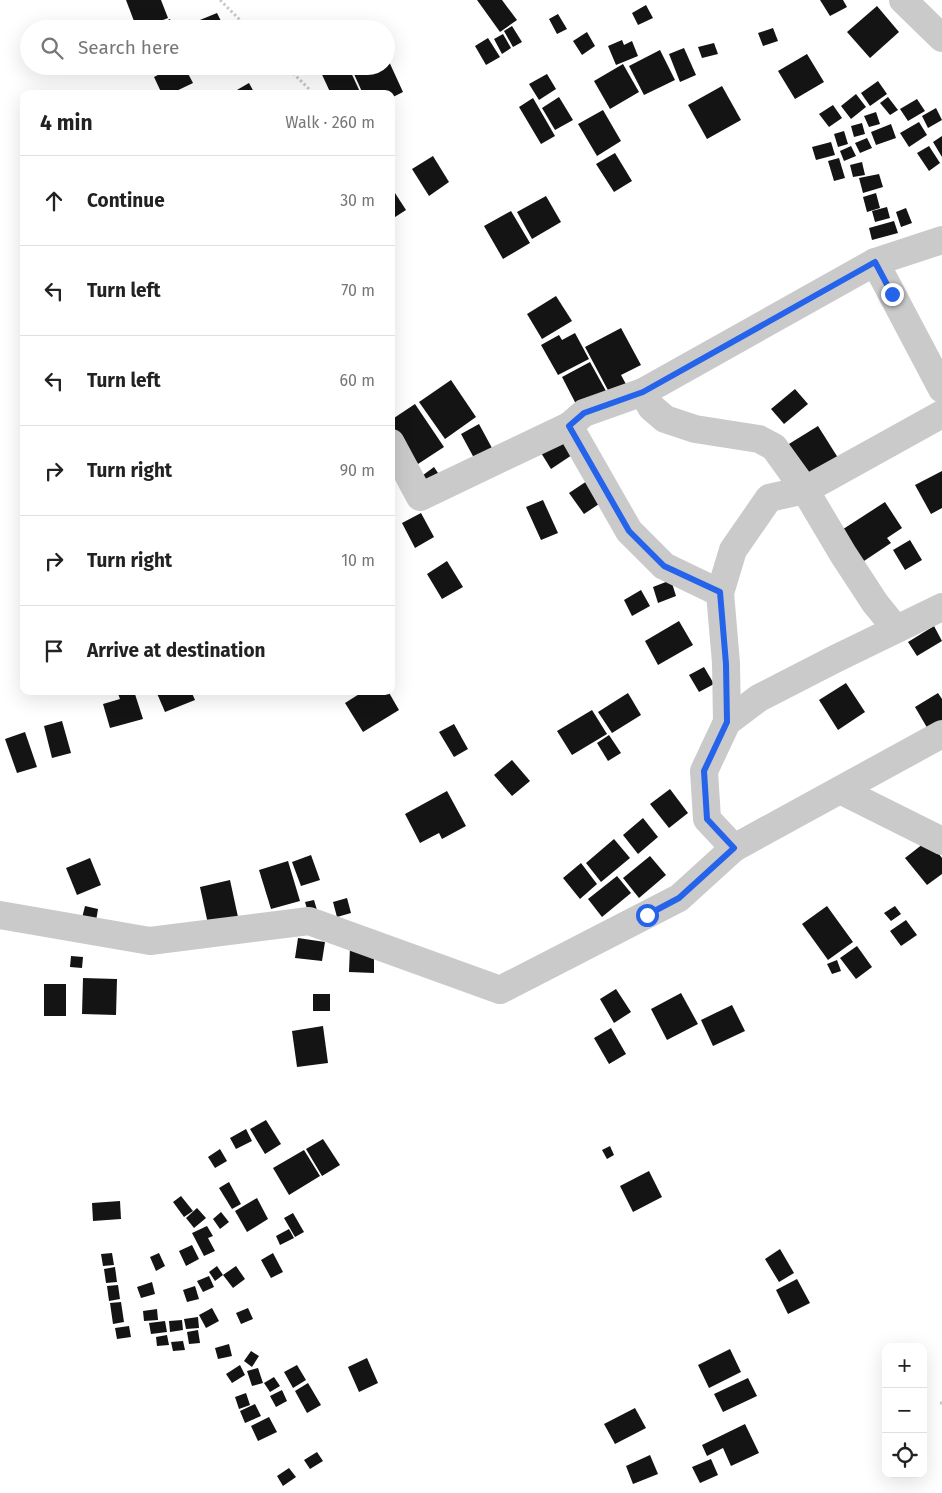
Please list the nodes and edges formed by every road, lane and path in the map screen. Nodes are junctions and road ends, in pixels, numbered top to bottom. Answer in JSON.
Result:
{"nodes":[{"id":1,"x":220,"y":0,"type":"edge"},
{"id":2,"x":903,"y":0,"type":"edge"},
{"id":3,"x":239,"y":20,"type":"edge"},
{"id":4,"x":942,"y":38,"type":"edge"},
{"id":5,"x":295,"y":75,"type":"edge"},
{"id":6,"x":310,"y":90,"type":"edge"},
{"id":7,"x":942,"y":240,"type":"edge"},
{"id":8,"x":875,"y":262,"type":"junction"},
{"id":9,"x":942,"y":389,"type":"edge"},
{"id":10,"x":643,"y":392,"type":"junction"},
{"id":11,"x":942,"y":414,"type":"edge"},
{"id":12,"x":569,"y":426,"type":"junction"},
{"id":13,"x":395,"y":450,"type":"edge"},
{"id":14,"x":805,"y":490,"type":"junction"},
{"id":15,"x":720,"y":592,"type":"junction"},
{"id":16,"x":942,"y":607,"type":"edge"},
{"id":17,"x":896,"y":629,"type":"junction"},
{"id":18,"x":727,"y":722,"type":"junction"},
{"id":19,"x":942,"y":734,"type":"edge"},
{"id":20,"x":840,"y":790,"type":"junction"},
{"id":21,"x":942,"y":841,"type":"edge"},
{"id":22,"x":734,"y":848,"type":"junction"},
{"id":23,"x":0,"y":915,"type":"edge"}],
"edges":[{"from":1,"to":3,"type":"path"},
{"from":2,"to":4,"type":"street"},
{"from":5,"to":6,"type":"path"},
{"from":7,"to":8,"type":"street"},
{"from":8,"to":9,"type":"street"},
{"from":8,"to":10,"type":"street"},
{"from":10,"to":12,"type":"street"},
{"from":10,"to":14,"type":"street"},
{"from":11,"to":14,"type":"street"},
{"from":12,"to":13,"type":"street"},
{"from":12,"to":15,"type":"street"},
{"from":14,"to":15,"type":"street"},
{"from":14,"to":17,"type":"street"},
{"from":15,"to":18,"type":"street"},
{"from":16,"to":17,"type":"street"},
{"from":17,"to":18,"type":"street"},
{"from":18,"to":22,"type":"street"},
{"from":19,"to":20,"type":"street"},
{"from":20,"to":21,"type":"street"},
{"from":20,"to":22,"type":"street"},
{"from":22,"to":23,"type":"street"}]}
